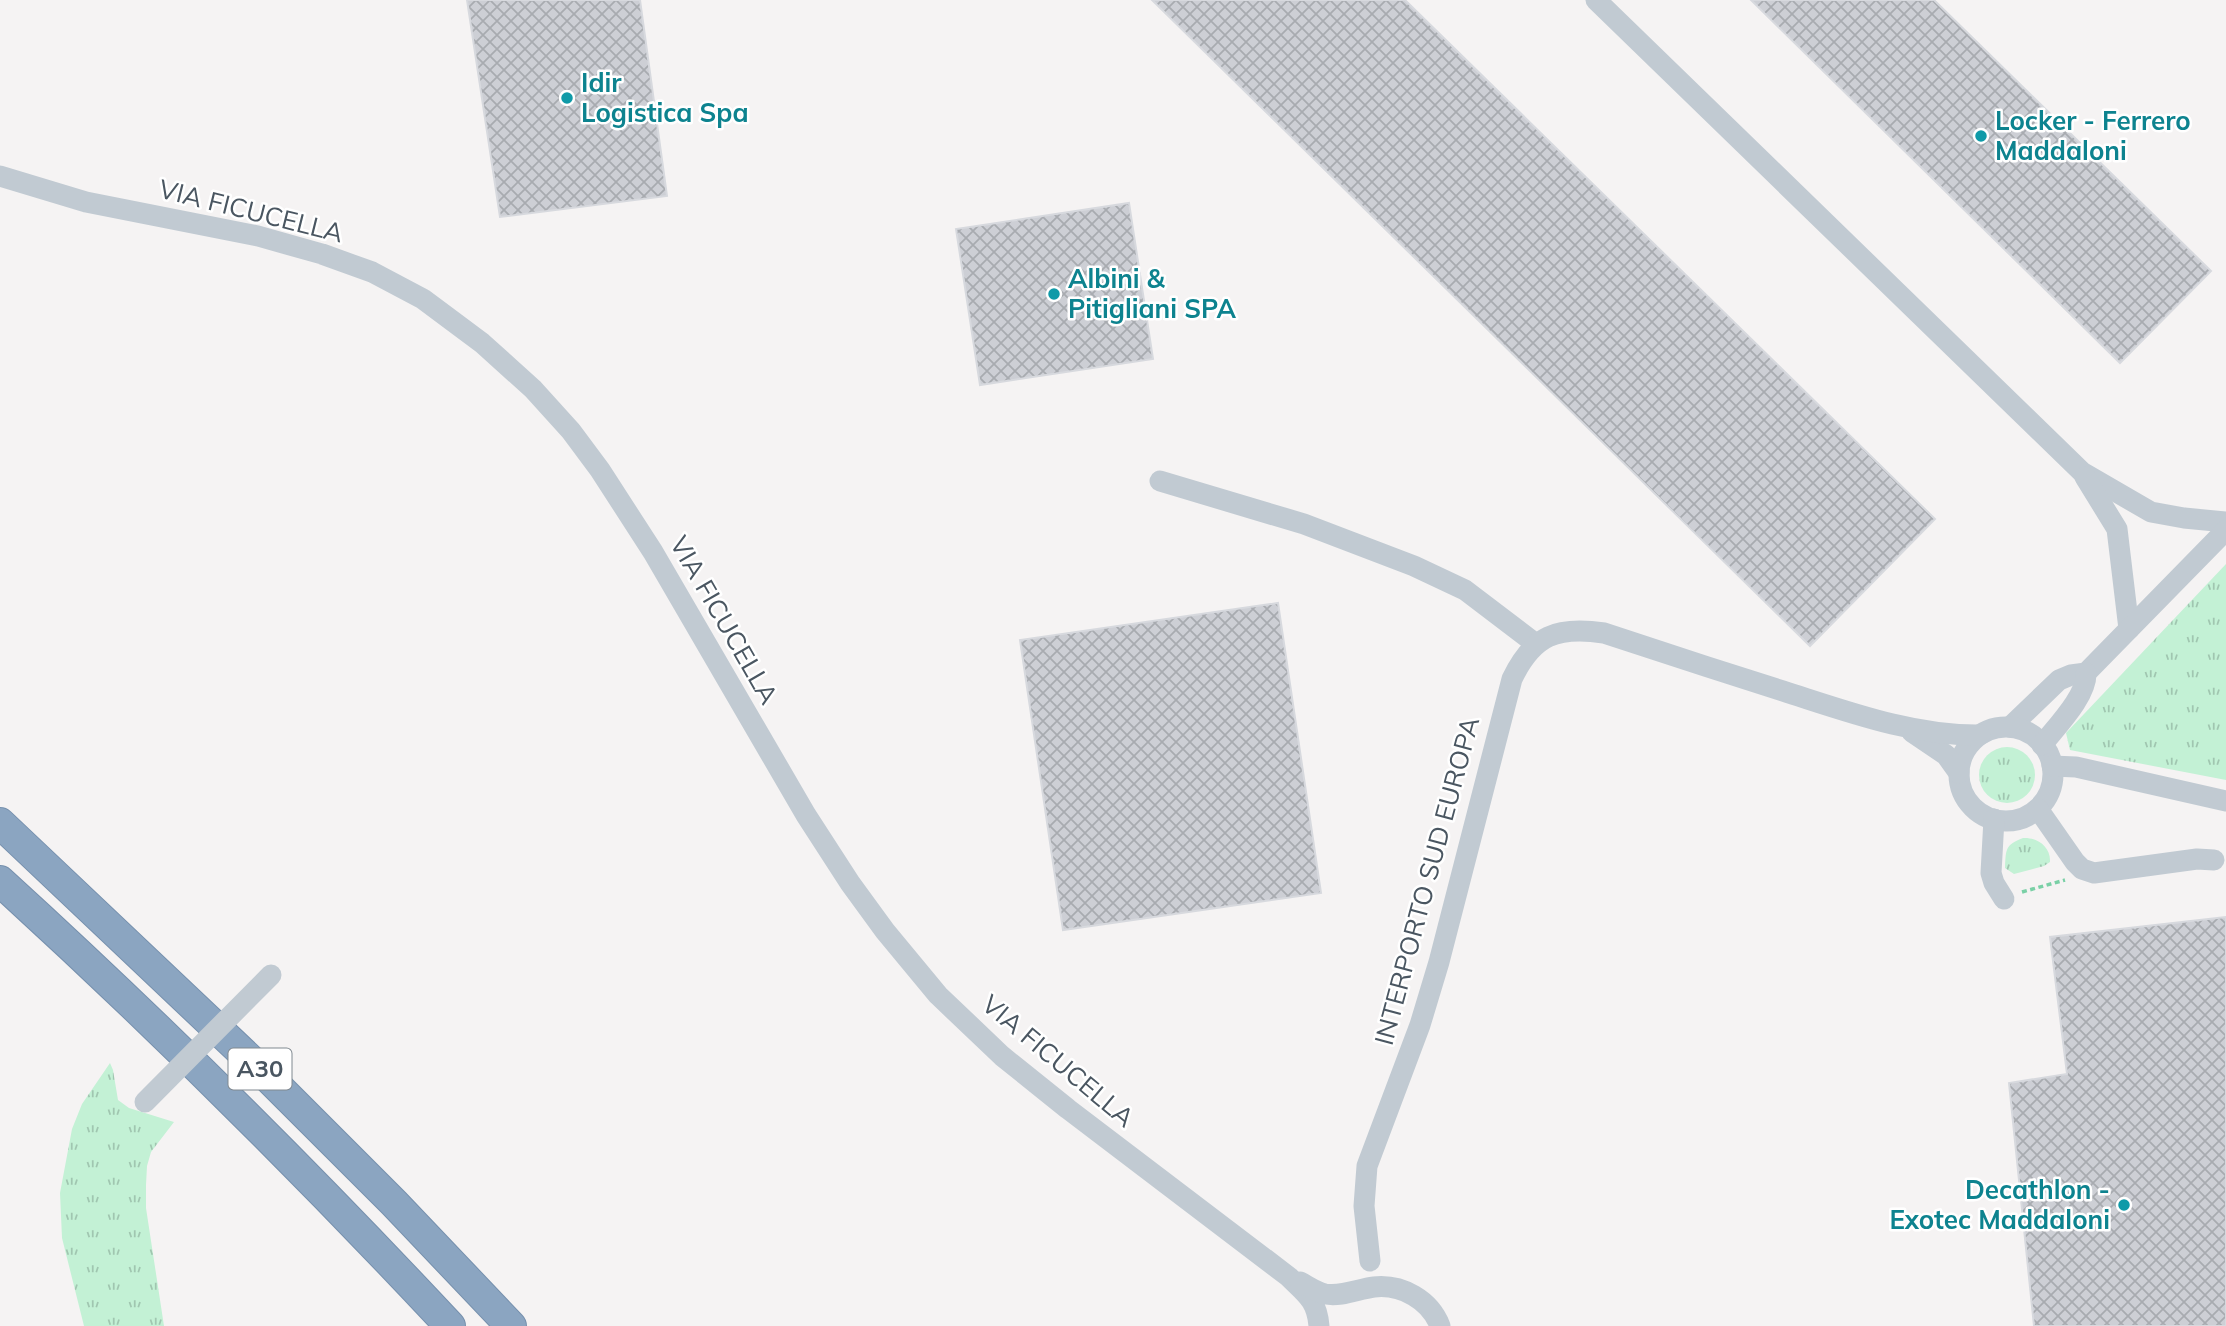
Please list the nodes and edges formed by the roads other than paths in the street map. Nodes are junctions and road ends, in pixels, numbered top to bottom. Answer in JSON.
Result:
{"nodes":[{"id":1,"x":1596,"y":0,"type":"edge"},
{"id":2,"x":0,"y":176,"type":"edge"},
{"id":3,"x":2082,"y":472,"type":"junction"},
{"id":4,"x":1160,"y":481,"type":"dead end"},
{"id":5,"x":2226,"y":522,"type":"edge"},
{"id":6,"x":2226,"y":530,"type":"edge"},
{"id":7,"x":2129,"y":629,"type":"junction"},
{"id":8,"x":1536,"y":644,"type":"junction"},
{"id":9,"x":2086,"y":673,"type":"junction"},
{"id":10,"x":1904,"y":727,"type":"junction"},
{"id":11,"x":2010,"y":727,"type":"junction"},
{"id":12,"x":1980,"y":734,"type":"junction"},
{"id":13,"x":2042,"y":745,"type":"junction"},
{"id":14,"x":2052,"y":766,"type":"junction"},
{"id":15,"x":1959,"y":774,"type":"junction"},
{"id":16,"x":2226,"y":801,"type":"edge"},
{"id":17,"x":2038,"y":809,"type":"junction"},
{"id":18,"x":1994,"y":819,"type":"junction"},
{"id":19,"x":0,"y":823,"type":"edge"},
{"id":20,"x":2214,"y":860,"type":"dead end"},
{"id":21,"x":0,"y":880,"type":"edge"},
{"id":22,"x":2004,"y":899,"type":"road end"},
{"id":23,"x":271,"y":975,"type":"dead end"},
{"id":24,"x":145,"y":1101,"type":"dead end"},
{"id":25,"x":1370,"y":1261,"type":"dead end"},
{"id":26,"x":1289,"y":1277,"type":"junction"},
{"id":27,"x":1358,"y":1291,"type":"junction"},
{"id":28,"x":450,"y":1326,"type":"edge"},
{"id":29,"x":511,"y":1326,"type":"edge"},
{"id":30,"x":1322,"y":1326,"type":"edge"},
{"id":31,"x":1440,"y":1326,"type":"edge"}],
"edges":[{"from":1,"to":3,"type":"street"},
{"from":2,"to":26,"type":"street","name":"VIA FICUCELLA"},
{"from":3,"to":5,"type":"street"},
{"from":3,"to":7,"type":"street"},
{"from":4,"to":8,"type":"street"},
{"from":6,"to":7,"type":"street"},
{"from":7,"to":9,"type":"street"},
{"from":8,"to":10,"type":"street"},
{"from":8,"to":25,"type":"street","name":"INTERPORTO SUD EUROPA"},
{"from":9,"to":11,"type":"street"},
{"from":9,"to":13,"type":"street"},
{"from":10,"to":12,"type":"street"},
{"from":10,"to":15,"type":"street"},
{"from":11,"to":12,"type":"street"},
{"from":11,"to":13,"type":"street"},
{"from":12,"to":15,"type":"street"},
{"from":13,"to":14,"type":"street"},
{"from":14,"to":16,"type":"street"},
{"from":14,"to":17,"type":"street"},
{"from":15,"to":18,"type":"street"},
{"from":17,"to":18,"type":"street"},
{"from":17,"to":20,"type":"street"},
{"from":18,"to":22,"type":"street"},
{"from":19,"to":29,"type":"highway","number":"A30"},
{"from":21,"to":28,"type":"highway","number":"A30"},
{"from":23,"to":24,"type":"street","bridge":true},
{"from":26,"to":27,"type":"street","name":"VIA FICUCELLA"},
{"from":26,"to":30,"type":"street","name":"VIA FICUCELLA"},
{"from":27,"to":30,"type":"street","name":"VIA FICUCELLA"},
{"from":27,"to":31,"type":"street","name":"VIA FICUCELLA"}]}
